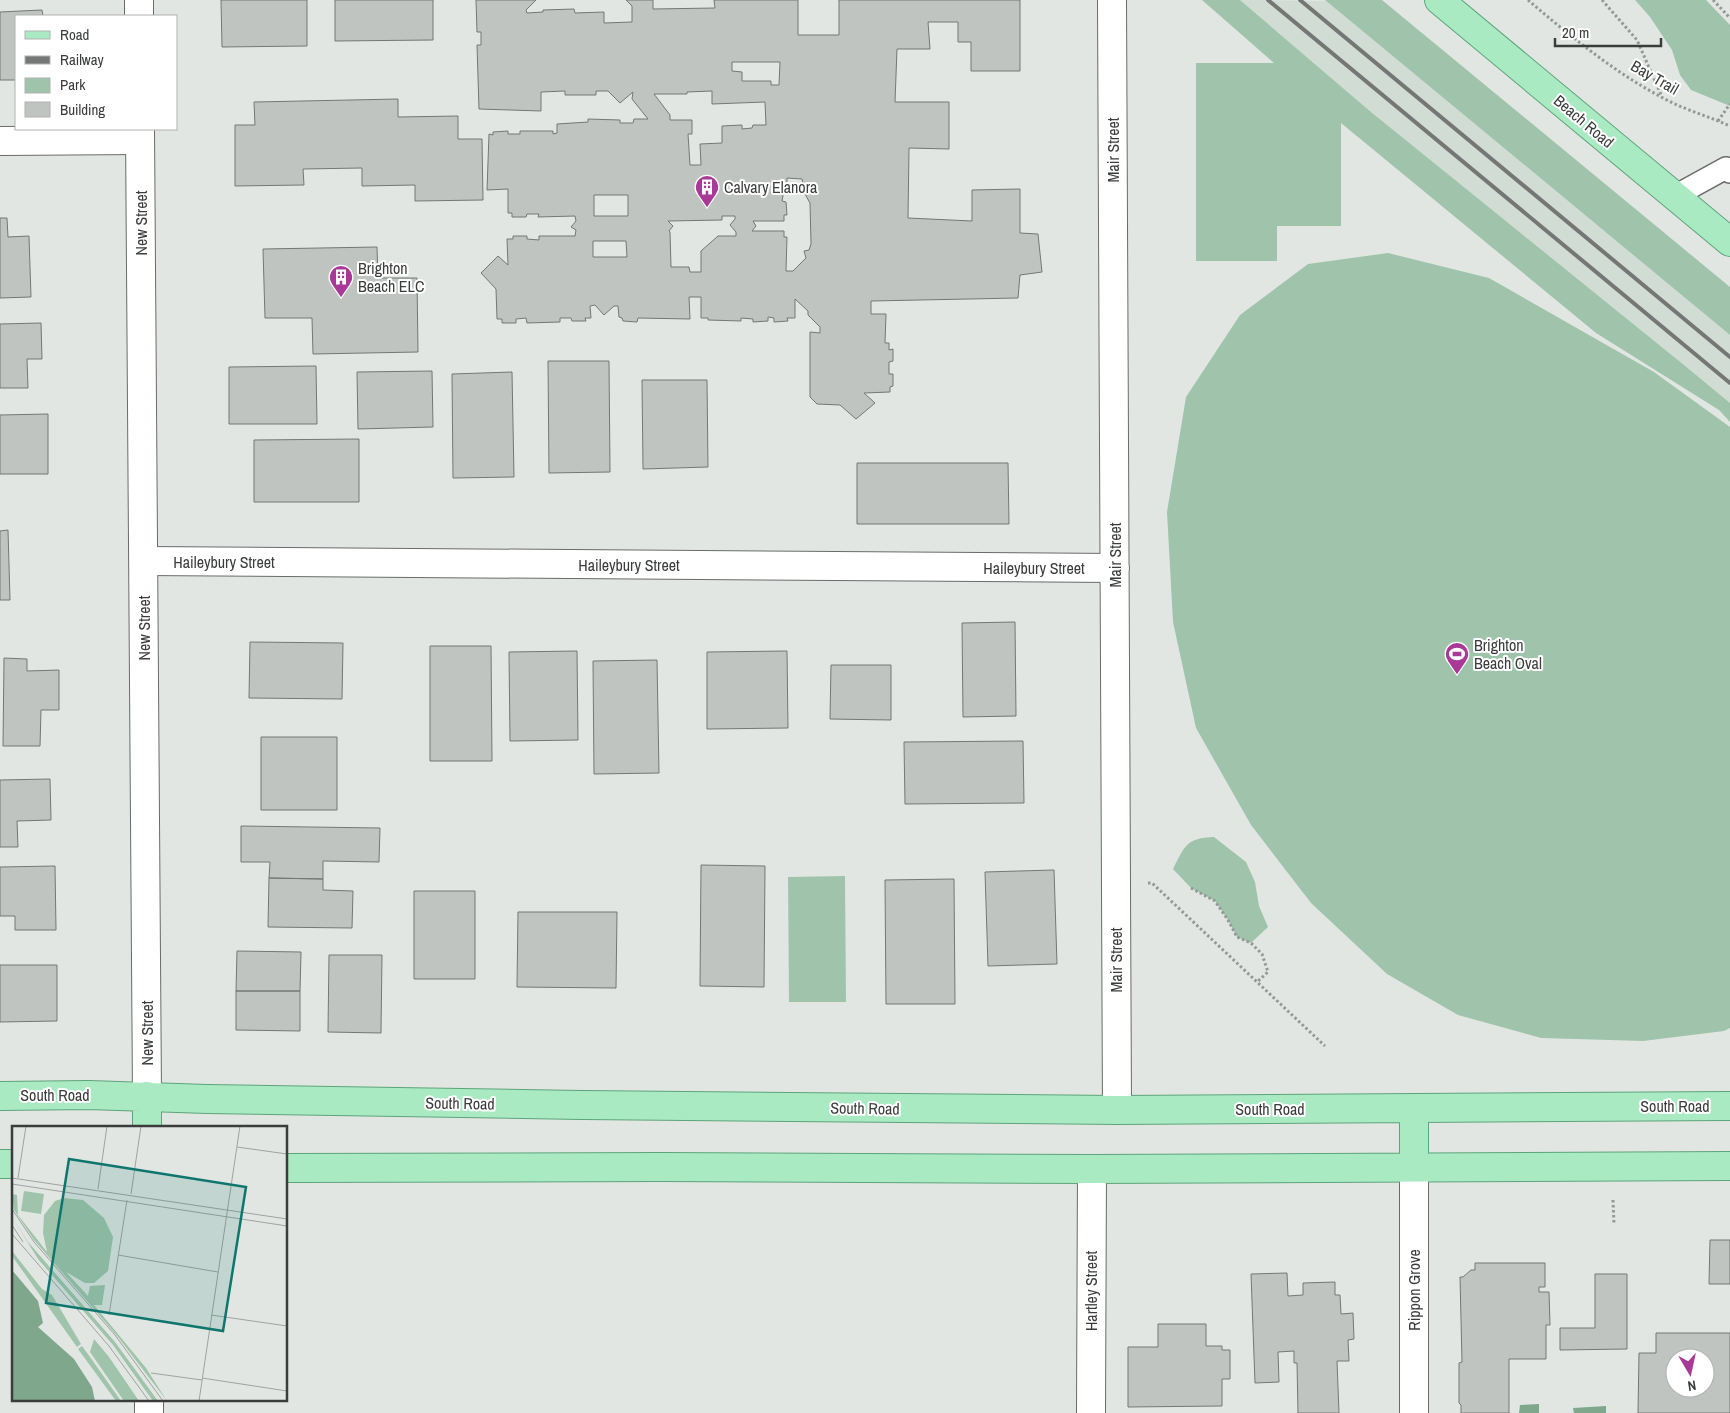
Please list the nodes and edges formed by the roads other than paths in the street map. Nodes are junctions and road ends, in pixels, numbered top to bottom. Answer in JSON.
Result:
{"nodes":[{"id":1,"x":139,"y":0,"type":"edge"},
{"id":2,"x":1112,"y":0,"type":"edge"},
{"id":3,"x":1439,"y":0,"type":"edge"},
{"id":4,"x":139,"y":15,"type":"edge"},
{"id":5,"x":140,"y":134,"type":"edge"},
{"id":6,"x":0,"y":142,"type":"edge"},
{"id":7,"x":1730,"y":172,"type":"edge"},
{"id":8,"x":1675,"y":196,"type":"junction"},
{"id":9,"x":1730,"y":242,"type":"edge"},
{"id":10,"x":144,"y":561,"type":"junction"},
{"id":11,"x":1115,"y":568,"type":"junction"},
{"id":12,"x":0,"y":1096,"type":"edge"},
{"id":13,"x":147,"y":1096,"type":"junction"},
{"id":14,"x":1730,"y":1106,"type":"edge"},
{"id":15,"x":1414,"y":1108,"type":"junction"},
{"id":16,"x":1117,"y":1110,"type":"junction"},
{"id":17,"x":147,"y":1126,"type":"edge"},
{"id":18,"x":1730,"y":1166,"type":"edge"},
{"id":19,"x":1414,"y":1167,"type":"junction"},
{"id":20,"x":288,"y":1168,"type":"edge"},
{"id":21,"x":1092,"y":1169,"type":"junction"},
{"id":22,"x":149,"y":1400,"type":"edge"},
{"id":23,"x":149,"y":1413,"type":"edge"},
{"id":24,"x":1091,"y":1413,"type":"edge"},
{"id":25,"x":1414,"y":1413,"type":"edge"}],
"edges":[{"from":1,"to":4,"type":"street"},
{"from":2,"to":11,"type":"street","name":"Mair Street"},
{"from":3,"to":8,"type":"main road","name":"Beach Road"},
{"from":5,"to":6,"type":"street"},
{"from":5,"to":10,"type":"street","name":"New Street"},
{"from":7,"to":8,"type":"lane"},
{"from":8,"to":9,"type":"main road","name":"Beach Road"},
{"from":10,"to":11,"type":"street","name":"Haileybury Street"},
{"from":10,"to":13,"type":"street","name":"New Street"},
{"from":11,"to":16,"type":"street","name":"Mair Street"},
{"from":12,"to":13,"type":"main road","name":"South Road"},
{"from":13,"to":16,"type":"main road","name":"South Road"},
{"from":13,"to":17,"type":"main road","name":"New Street"},
{"from":14,"to":15,"type":"main road","name":"South Road"},
{"from":15,"to":16,"type":"main road","name":"South Road"},
{"from":15,"to":19,"type":"main road"},
{"from":18,"to":19,"type":"main road"},
{"from":19,"to":21,"type":"main road"},
{"from":19,"to":25,"type":"street","name":"Rippon Grove"},
{"from":20,"to":21,"type":"main road"},
{"from":21,"to":24,"type":"street","name":"Hartley Street"},
{"from":22,"to":23,"type":"street"}]}
